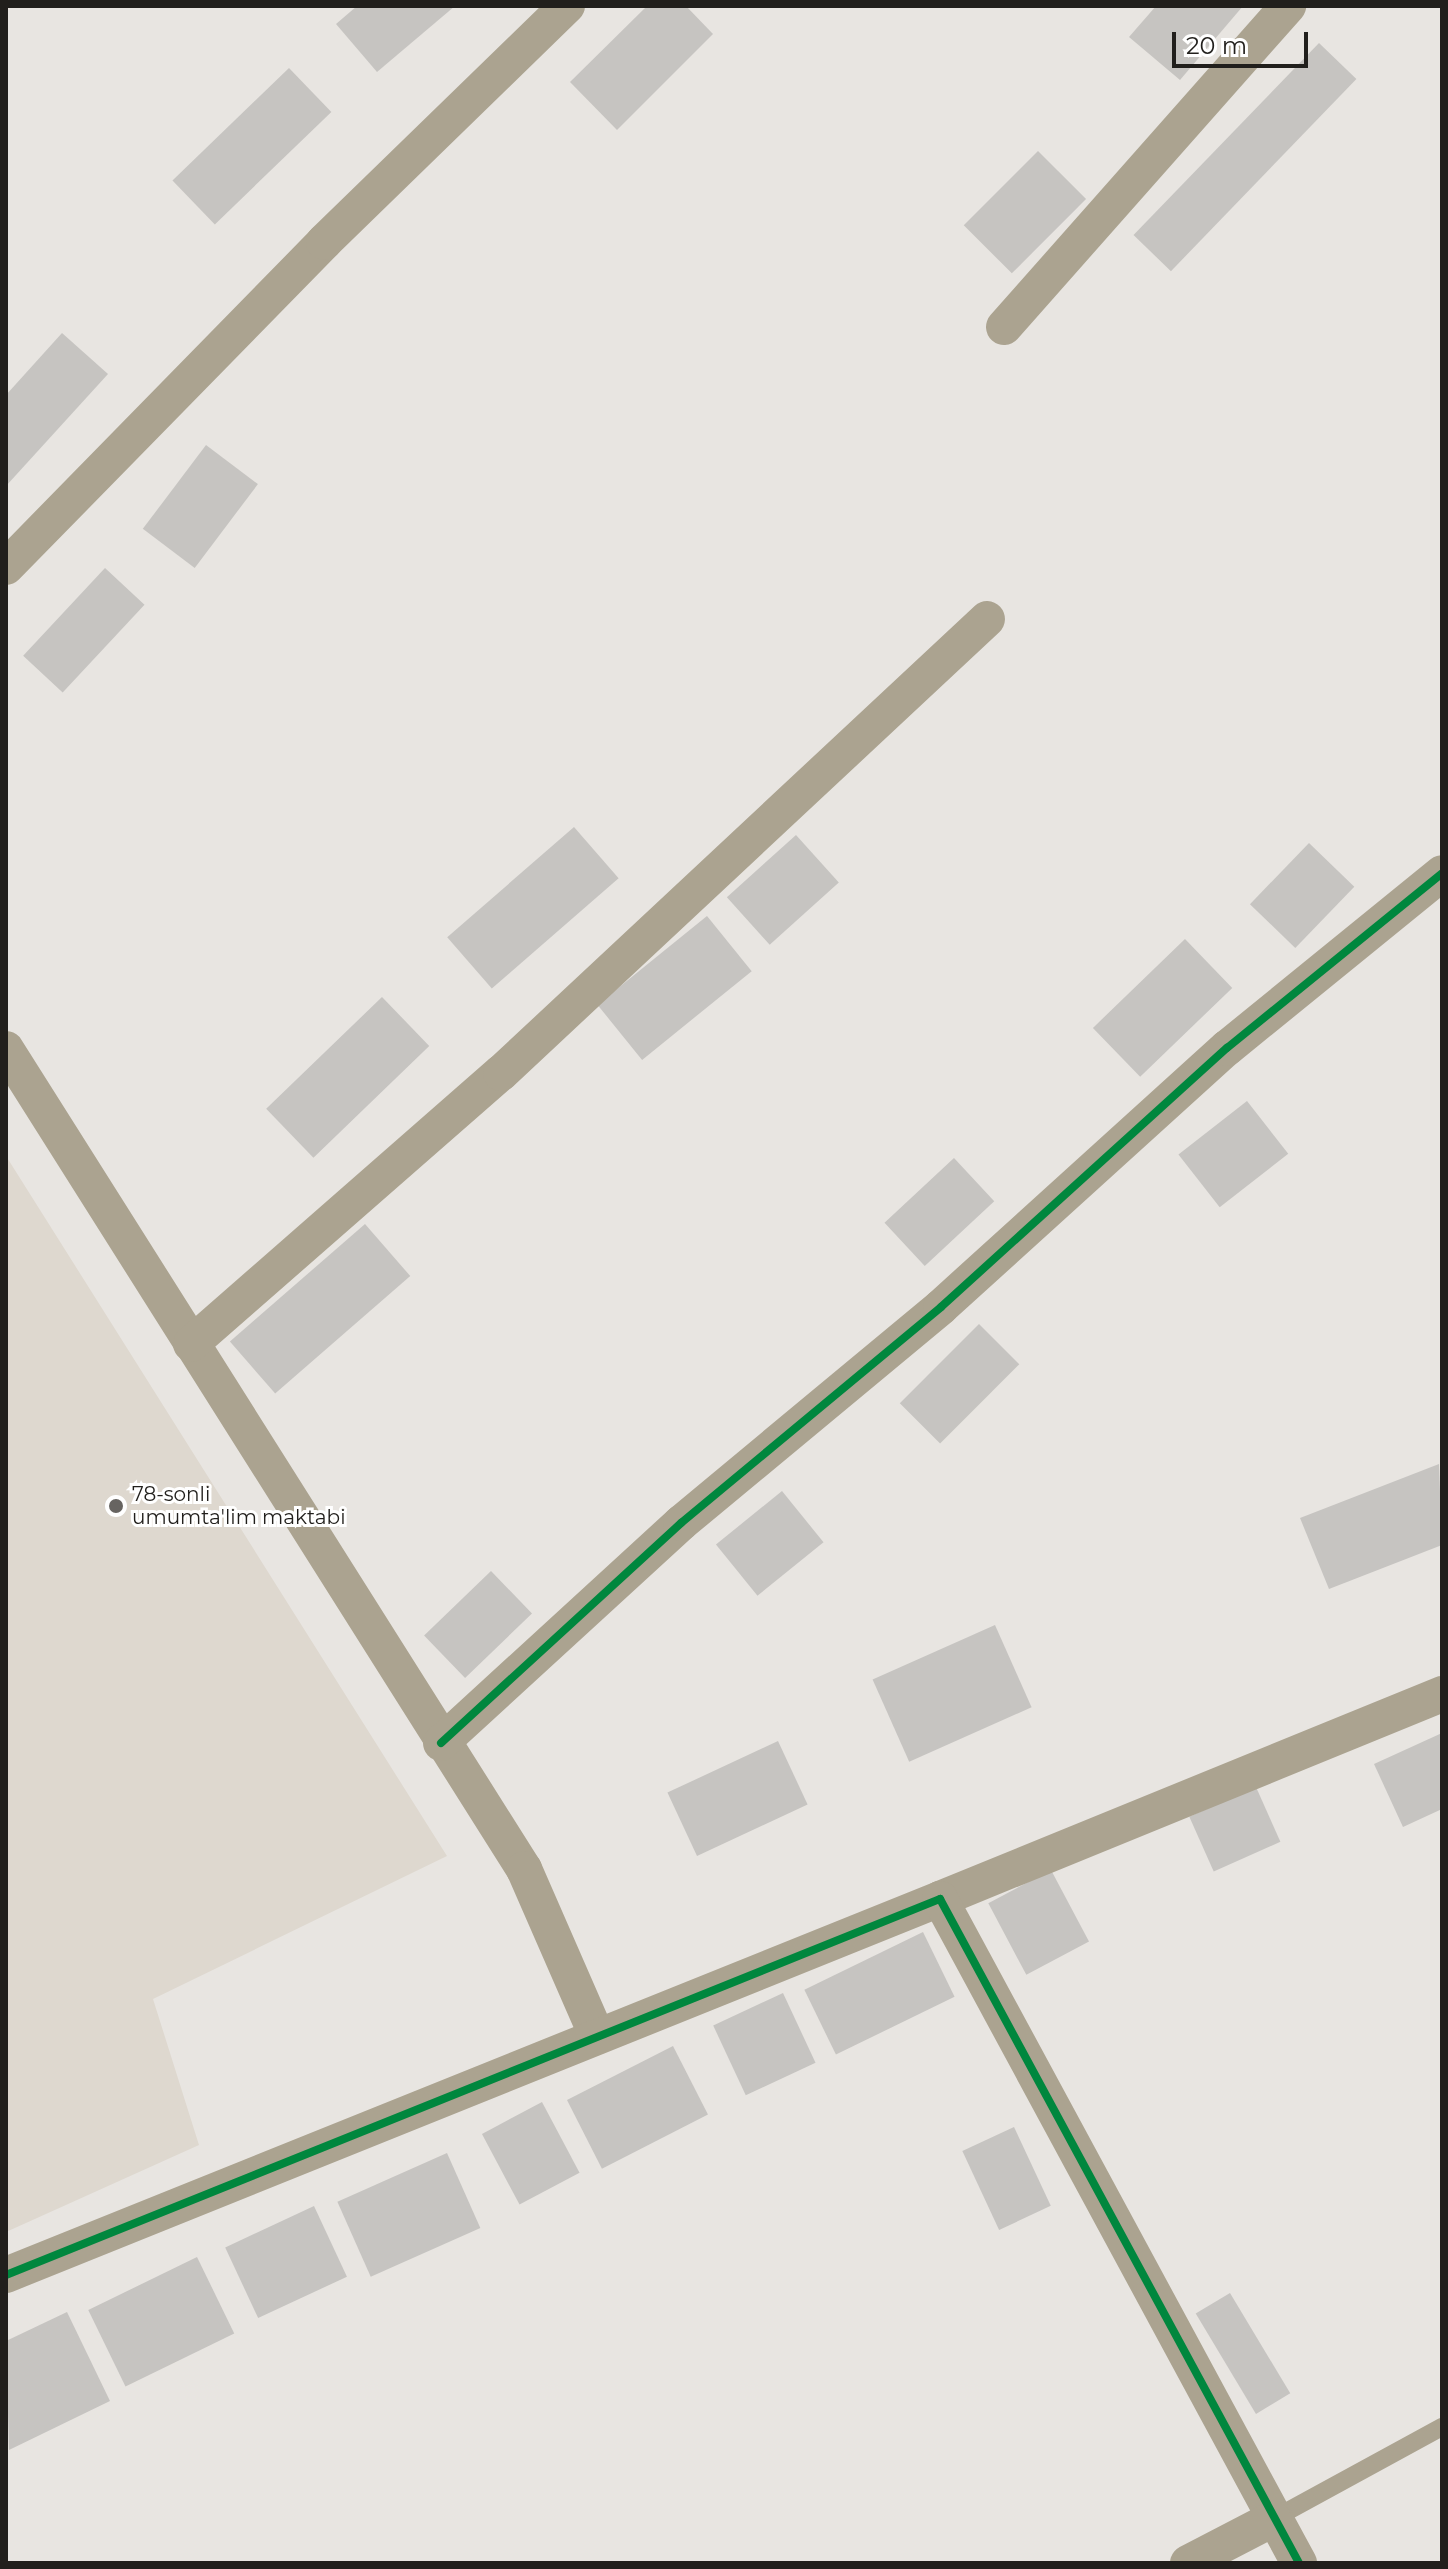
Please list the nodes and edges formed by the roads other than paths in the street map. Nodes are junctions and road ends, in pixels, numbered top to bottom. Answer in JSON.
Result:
{"nodes":[{"id":1,"x":567,"y":6,"type":"edge"},
{"id":2,"x":1288,"y":6,"type":"edge"},
{"id":3,"x":1004,"y":327,"type":"dead end"},
{"id":4,"x":6,"y":567,"type":"edge"},
{"id":5,"x":987,"y":619,"type":"dead end"},
{"id":6,"x":1442,"y":873,"type":"edge"},
{"id":7,"x":6,"y":1049,"type":"edge"},
{"id":8,"x":191,"y":1344,"type":"junction"},
{"id":9,"x":1442,"y":1694,"type":"edge"},
{"id":10,"x":441,"y":1743,"type":"junction"},
{"id":11,"x":940,"y":1899,"type":"junction"},
{"id":12,"x":596,"y":2034,"type":"junction"},
{"id":13,"x":6,"y":2275,"type":"edge"},
{"id":14,"x":1442,"y":2427,"type":"edge"},
{"id":15,"x":1273,"y":2519,"type":"junction"},
{"id":16,"x":1188,"y":2563,"type":"edge"},
{"id":17,"x":1299,"y":2563,"type":"edge"}],
"edges":[{"from":1,"to":4,"type":"street"},
{"from":2,"to":3,"type":"street"},
{"from":5,"to":8,"type":"street"},
{"from":6,"to":10,"type":"street"},
{"from":7,"to":8,"type":"street"},
{"from":8,"to":10,"type":"street"},
{"from":9,"to":11,"type":"street"},
{"from":10,"to":12,"type":"street"},
{"from":11,"to":12,"type":"street"},
{"from":11,"to":15,"type":"street"},
{"from":12,"to":13,"type":"street"},
{"from":14,"to":15,"type":"lane"},
{"from":15,"to":16,"type":"street"},
{"from":15,"to":17,"type":"street"}]}
